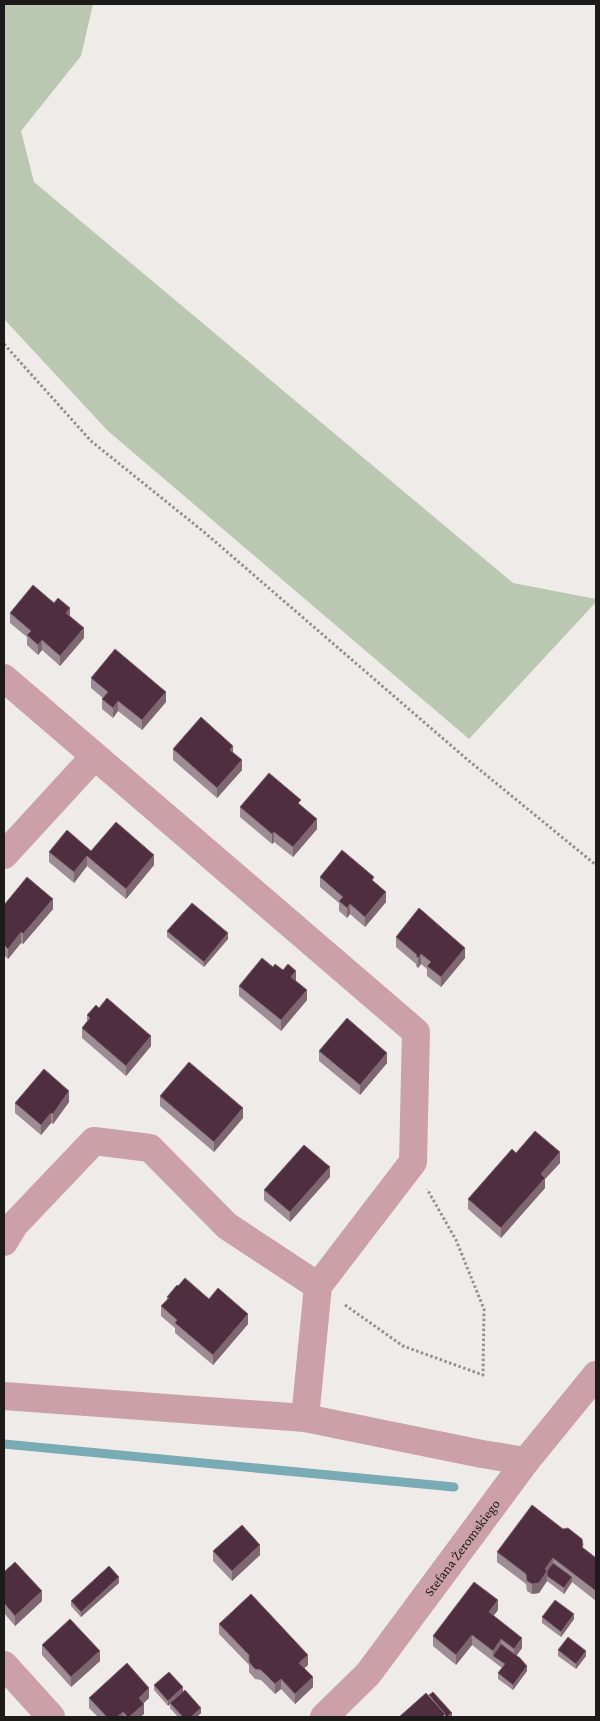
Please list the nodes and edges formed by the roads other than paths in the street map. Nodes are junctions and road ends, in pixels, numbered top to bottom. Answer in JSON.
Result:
{"nodes":[{"id":1,"x":4,"y":678,"type":"edge"},
{"id":2,"x":94,"y":757,"type":"junction"},
{"id":3,"x":4,"y":855,"type":"edge"},
{"id":4,"x":4,"y":1242,"type":"edge"},
{"id":5,"x":318,"y":1286,"type":"junction"},
{"id":6,"x":596,"y":1375,"type":"edge"},
{"id":7,"x":4,"y":1396,"type":"edge"},
{"id":8,"x":305,"y":1418,"type":"junction"},
{"id":9,"x":526,"y":1462,"type":"junction"},
{"id":10,"x":4,"y":1665,"type":"edge"},
{"id":11,"x":51,"y":1717,"type":"edge"},
{"id":12,"x":324,"y":1717,"type":"edge"}],
"edges":[{"from":1,"to":2,"type":"street"},
{"from":2,"to":3,"type":"street"},
{"from":2,"to":5,"type":"street"},
{"from":4,"to":5,"type":"street"},
{"from":5,"to":8,"type":"street"},
{"from":6,"to":9,"type":"street","name":"Stefana Żeromskiego"},
{"from":7,"to":8,"type":"street"},
{"from":8,"to":9,"type":"street"},
{"from":9,"to":12,"type":"street","name":"Stefana Żeromskiego"},
{"from":10,"to":11,"type":"street"}]}
